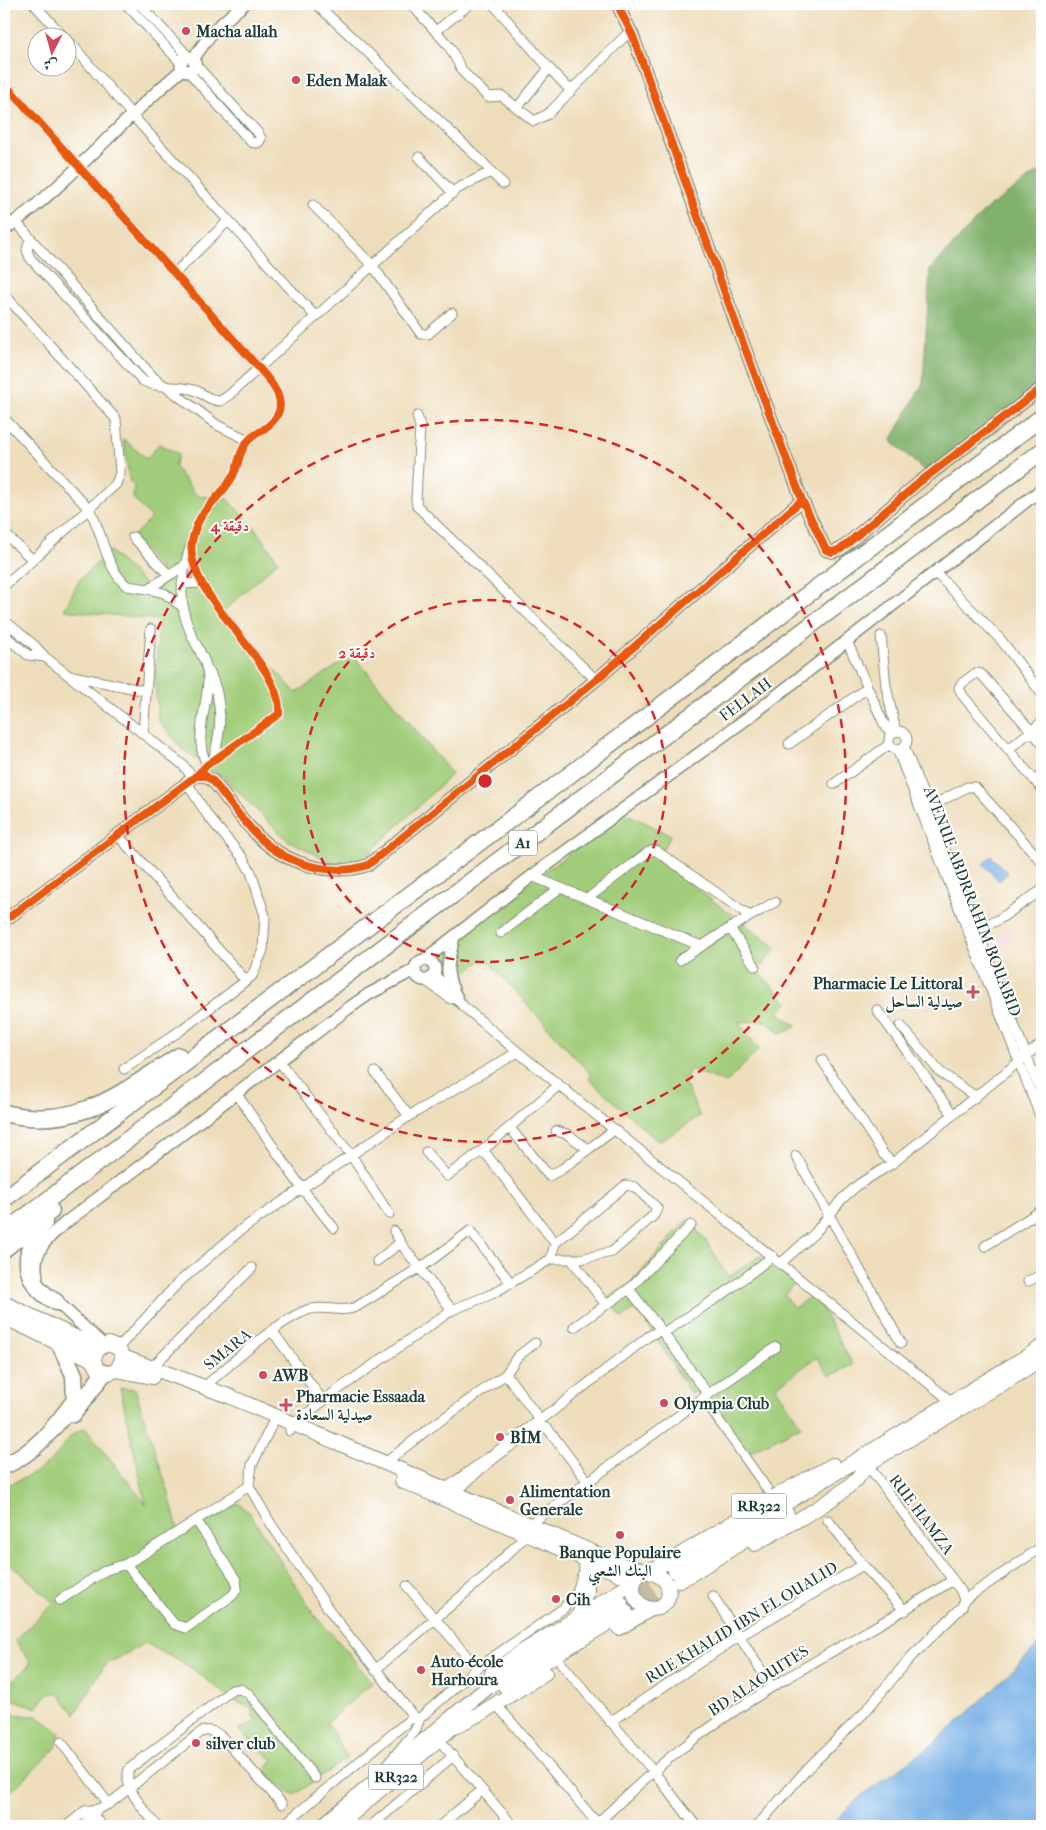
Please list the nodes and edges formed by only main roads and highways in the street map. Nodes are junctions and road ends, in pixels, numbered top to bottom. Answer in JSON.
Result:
{"nodes":[{"id":1,"x":1042,"y":417,"type":"edge"},
{"id":2,"x":1042,"y":451,"type":"edge"},
{"id":3,"x":294,"y":981,"type":"junction"},
{"id":4,"x":4,"y":1113,"type":"edge"},
{"id":5,"x":138,"y":1133,"type":"junction"},
{"id":6,"x":4,"y":1199,"type":"edge"},
{"id":7,"x":58,"y":1205,"type":"junction"},
{"id":8,"x":4,"y":1234,"type":"edge"},
{"id":9,"x":4,"y":1249,"type":"edge"},
{"id":10,"x":56,"y":1302,"type":"road end"},
{"id":11,"x":4,"y":1303,"type":"edge"},
{"id":12,"x":4,"y":1317,"type":"edge"},
{"id":13,"x":60,"y":1344,"type":"junction"},
{"id":14,"x":1042,"y":1347,"type":"edge"},
{"id":15,"x":106,"y":1358,"type":"junction"},
{"id":16,"x":1042,"y":1360,"type":"edge"},
{"id":17,"x":75,"y":1400,"type":"junction"},
{"id":18,"x":274,"y":1420,"type":"junction"},
{"id":19,"x":292,"y":1428,"type":"junction"},
{"id":20,"x":874,"y":1450,"type":"junction"},
{"id":21,"x":867,"y":1464,"type":"junction"},
{"id":22,"x":4,"y":1466,"type":"edge"},
{"id":23,"x":4,"y":1476,"type":"edge"},
{"id":24,"x":447,"y":1495,"type":"junction"},
{"id":25,"x":525,"y":1531,"type":"junction"},
{"id":26,"x":583,"y":1559,"type":"junction"},
{"id":27,"x":640,"y":1576,"type":"junction"},
{"id":28,"x":668,"y":1598,"type":"junction"},
{"id":29,"x":651,"y":1609,"type":"junction"},
{"id":30,"x":579,"y":1614,"type":"junction"},
{"id":31,"x":454,"y":1727,"type":"junction"},
{"id":32,"x":438,"y":1734,"type":"junction"},
{"id":33,"x":322,"y":1826,"type":"edge"},
{"id":34,"x":338,"y":1826,"type":"edge"}],
"edges":[{"from":1,"to":3,"type":"highway","number":"A1"},
{"from":2,"to":5,"type":"highway","number":"A1"},
{"from":3,"to":4,"type":"highway"},
{"from":3,"to":6,"type":"highway","number":"A1"},
{"from":5,"to":7,"type":"highway"},
{"from":5,"to":8,"type":"highway","number":"A1"},
{"from":7,"to":9,"type":"highway"},
{"from":7,"to":10,"type":"highway"},
{"from":11,"to":15,"type":"main road"},
{"from":12,"to":13,"type":"main road"},
{"from":13,"to":15,"type":"main road"},
{"from":13,"to":17,"type":"highway"},
{"from":14,"to":20,"type":"main road","number":"RR322"},
{"from":15,"to":17,"type":"highway"},
{"from":15,"to":18,"type":"main road"},
{"from":15,"to":18,"type":"main road"},
{"from":15,"to":23,"type":"highway"},
{"from":16,"to":21,"type":"main road","number":"RR322"},
{"from":17,"to":22,"type":"highway"},
{"from":18,"to":19,"type":"main road"},
{"from":19,"to":24,"type":"main road"},
{"from":19,"to":24,"type":"main road"},
{"from":20,"to":21,"type":"main road","number":"RR322"},
{"from":20,"to":27,"type":"main road","number":"RR322"},
{"from":21,"to":28,"type":"main road","number":"RR322"},
{"from":24,"to":25,"type":"main road"},
{"from":25,"to":26,"type":"main road"},
{"from":25,"to":27,"type":"main road"},
{"from":26,"to":27,"type":"main road"},
{"from":26,"to":30,"type":"main road"},
{"from":27,"to":28,"type":"main road"},
{"from":27,"to":29,"type":"main road"},
{"from":27,"to":30,"type":"main road","number":"RR322"},
{"from":28,"to":29,"type":"main road","number":"RR322"},
{"from":29,"to":31,"type":"main road","number":"RR322"},
{"from":30,"to":32,"type":"main road","number":"RR322"},
{"from":31,"to":32,"type":"main road","number":"RR322"},
{"from":31,"to":32,"type":"main road","number":"RR322"},
{"from":32,"to":33,"type":"main road","number":"RR322"},
{"from":32,"to":34,"type":"main road","number":"RR322"}]}
